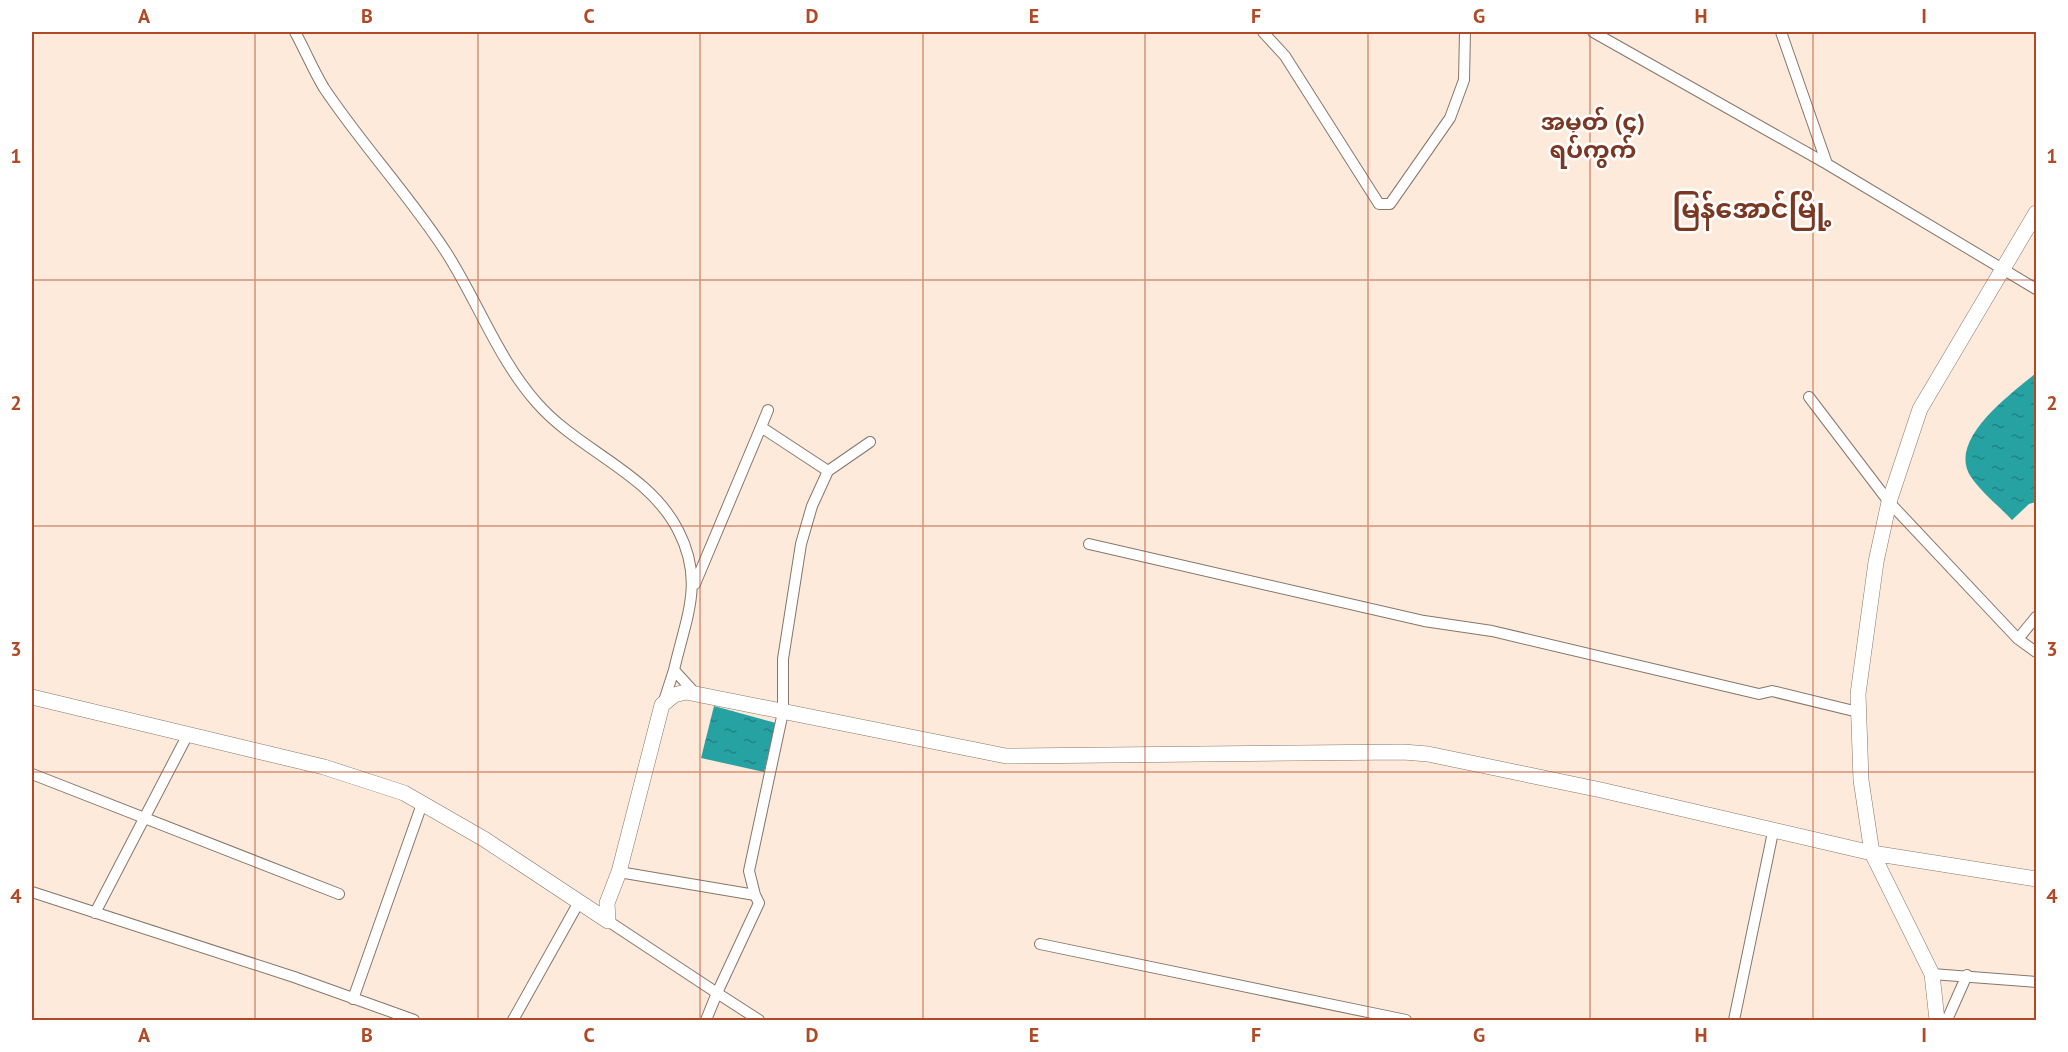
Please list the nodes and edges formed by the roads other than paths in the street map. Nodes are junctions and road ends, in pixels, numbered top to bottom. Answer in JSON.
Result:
{"nodes":[{"id":1,"x":295,"y":32,"type":"edge"},
{"id":2,"x":1263,"y":32,"type":"edge"},
{"id":3,"x":1465,"y":32,"type":"edge"},
{"id":4,"x":1593,"y":32,"type":"edge"},
{"id":5,"x":1781,"y":32,"type":"edge"},
{"id":6,"x":1827,"y":164,"type":"junction"},
{"id":7,"x":2037,"y":213,"type":"edge"},
{"id":8,"x":2004,"y":269,"type":"junction"},
{"id":9,"x":2037,"y":289,"type":"edge"},
{"id":10,"x":1809,"y":397,"type":"dead end"},
{"id":11,"x":768,"y":410,"type":"dead end"},
{"id":12,"x":761,"y":427,"type":"junction"},
{"id":13,"x":870,"y":442,"type":"dead end"},
{"id":14,"x":828,"y":471,"type":"junction"},
{"id":15,"x":1889,"y":502,"type":"junction"},
{"id":16,"x":1089,"y":544,"type":"dead end"},
{"id":17,"x":694,"y":587,"type":"junction"},
{"id":18,"x":2037,"y":617,"type":"edge"},
{"id":19,"x":2018,"y":639,"type":"junction"},
{"id":20,"x":2037,"y":652,"type":"edge"},
{"id":21,"x":674,"y":670,"type":"junction"},
{"id":22,"x":694,"y":692,"type":"junction"},
{"id":23,"x":32,"y":697,"type":"edge"},
{"id":24,"x":662,"y":705,"type":"junction"},
{"id":25,"x":783,"y":712,"type":"junction"},
{"id":26,"x":1858,"y":712,"type":"junction"},
{"id":27,"x":187,"y":736,"type":"junction"},
{"id":28,"x":32,"y":774,"type":"edge"},
{"id":29,"x":422,"y":804,"type":"junction"},
{"id":30,"x":142,"y":819,"type":"junction"},
{"id":31,"x":1773,"y":832,"type":"junction"},
{"id":32,"x":1872,"y":853,"type":"junction"},
{"id":33,"x":619,"y":872,"type":"junction"},
{"id":34,"x":2037,"y":879,"type":"edge"},
{"id":35,"x":32,"y":892,"type":"edge"},
{"id":36,"x":339,"y":894,"type":"dead end"},
{"id":37,"x":755,"y":895,"type":"junction"},
{"id":38,"x":579,"y":902,"type":"junction"},
{"id":39,"x":95,"y":913,"type":"junction"},
{"id":40,"x":608,"y":921,"type":"junction"},
{"id":41,"x":1040,"y":944,"type":"dead end"},
{"id":42,"x":1932,"y":974,"type":"junction"},
{"id":43,"x":1967,"y":975,"type":"junction"},
{"id":44,"x":2037,"y":982,"type":"edge"},
{"id":45,"x":717,"y":993,"type":"junction"},
{"id":46,"x":352,"y":999,"type":"junction"},
{"id":47,"x":414,"y":1020,"type":"edge"},
{"id":48,"x":513,"y":1020,"type":"edge"},
{"id":49,"x":706,"y":1020,"type":"edge"},
{"id":50,"x":759,"y":1020,"type":"edge"},
{"id":51,"x":1406,"y":1020,"type":"edge"},
{"id":52,"x":1734,"y":1020,"type":"edge"},
{"id":53,"x":1937,"y":1020,"type":"edge"},
{"id":54,"x":1947,"y":1020,"type":"edge"}],
"edges":[{"from":1,"to":17,"type":"street"},
{"from":2,"to":3,"type":"street"},
{"from":4,"to":6,"type":"street"},
{"from":5,"to":6,"type":"street"},
{"from":6,"to":8,"type":"street"},
{"from":7,"to":8,"type":"street"},
{"from":8,"to":9,"type":"street"},
{"from":8,"to":15,"type":"street"},
{"from":10,"to":15,"type":"street"},
{"from":11,"to":12,"type":"street"},
{"from":12,"to":14,"type":"street"},
{"from":12,"to":17,"type":"street"},
{"from":13,"to":14,"type":"street"},
{"from":14,"to":25,"type":"street"},
{"from":15,"to":19,"type":"street"},
{"from":15,"to":26,"type":"street"},
{"from":16,"to":26,"type":"street"},
{"from":17,"to":21,"type":"street"},
{"from":18,"to":19,"type":"street"},
{"from":19,"to":20,"type":"street"},
{"from":21,"to":22,"type":"street"},
{"from":21,"to":24,"type":"street"},
{"from":22,"to":24,"type":"street"},
{"from":22,"to":25,"type":"street"},
{"from":23,"to":27,"type":"street"},
{"from":24,"to":33,"type":"street"},
{"from":25,"to":31,"type":"street"},
{"from":25,"to":37,"type":"street"},
{"from":26,"to":32,"type":"street"},
{"from":27,"to":29,"type":"street"},
{"from":27,"to":30,"type":"street"},
{"from":28,"to":30,"type":"street"},
{"from":29,"to":38,"type":"street"},
{"from":29,"to":46,"type":"street"},
{"from":30,"to":36,"type":"street"},
{"from":30,"to":39,"type":"street"},
{"from":31,"to":32,"type":"street"},
{"from":31,"to":52,"type":"street"},
{"from":32,"to":34,"type":"street"},
{"from":32,"to":42,"type":"street"},
{"from":33,"to":37,"type":"street"},
{"from":33,"to":40,"type":"street"},
{"from":35,"to":39,"type":"street"},
{"from":37,"to":45,"type":"street"},
{"from":38,"to":40,"type":"street"},
{"from":38,"to":48,"type":"street"},
{"from":39,"to":46,"type":"street"},
{"from":40,"to":45,"type":"street"},
{"from":41,"to":51,"type":"street"},
{"from":42,"to":43,"type":"street"},
{"from":42,"to":53,"type":"street"},
{"from":43,"to":44,"type":"street"},
{"from":43,"to":54,"type":"street"},
{"from":45,"to":49,"type":"street"},
{"from":45,"to":50,"type":"street"},
{"from":46,"to":47,"type":"street"}]}
